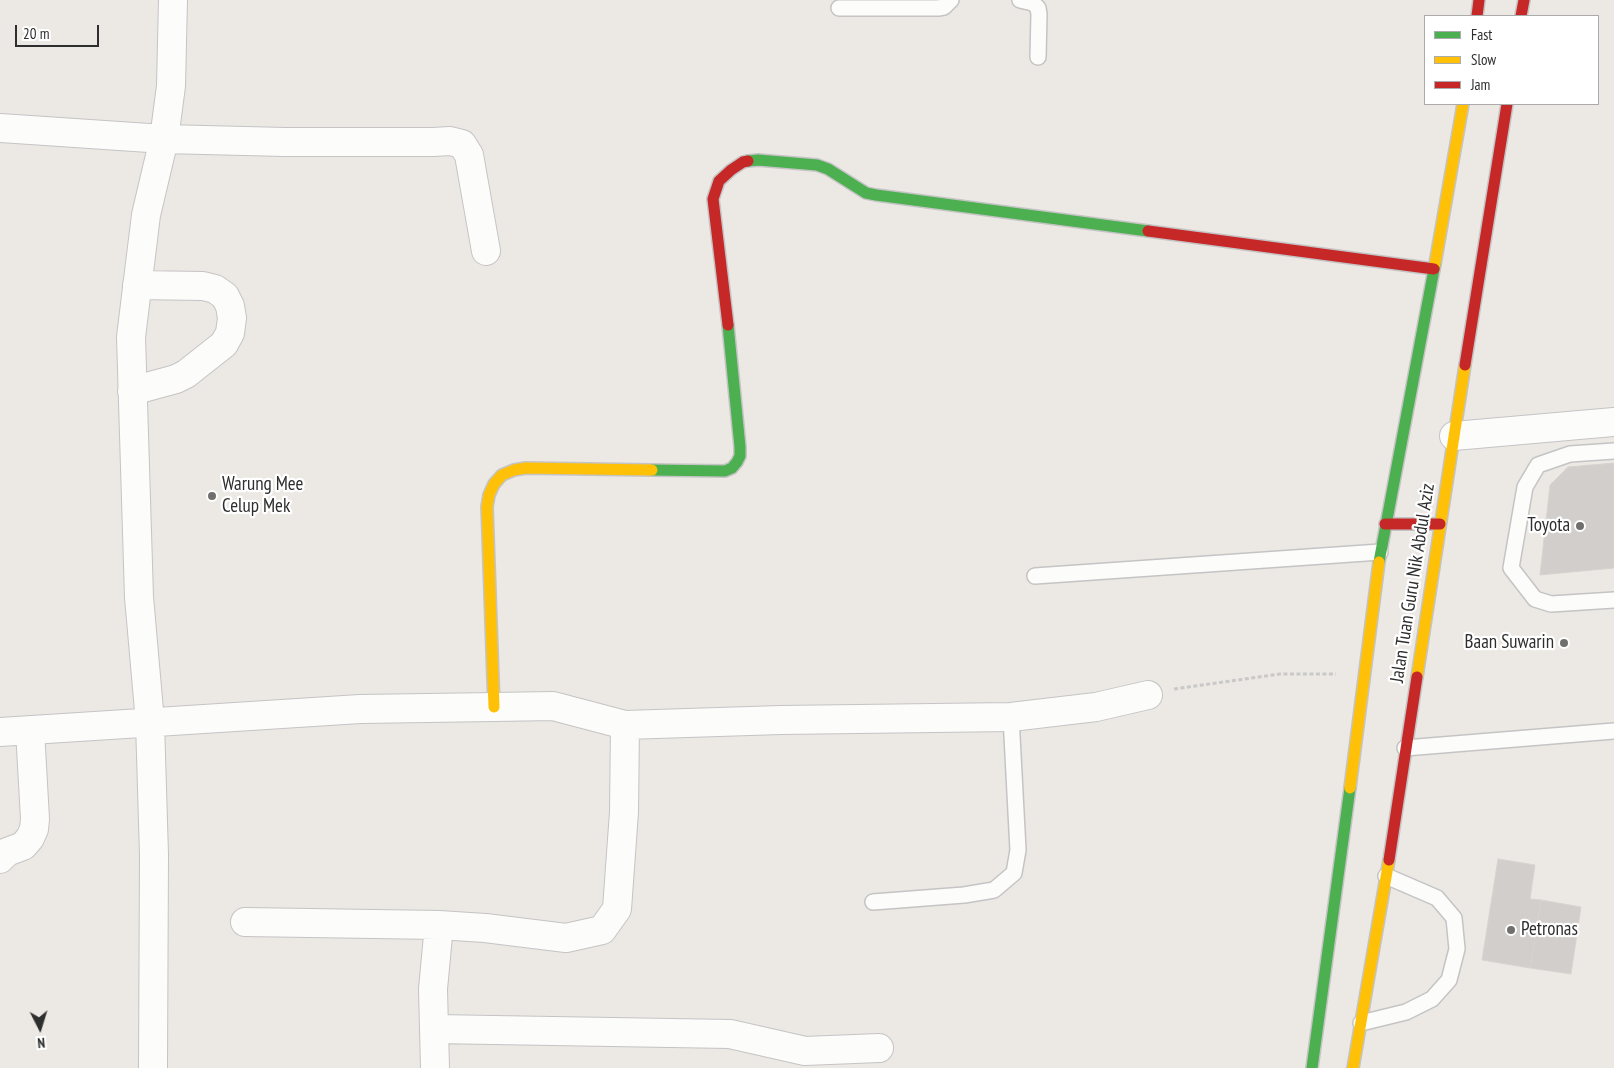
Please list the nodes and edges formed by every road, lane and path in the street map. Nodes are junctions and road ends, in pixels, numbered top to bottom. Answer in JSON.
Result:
{"nodes":[{"id":1,"x":173,"y":0,"type":"edge"},
{"id":2,"x":951,"y":0,"type":"edge"},
{"id":3,"x":1020,"y":0,"type":"edge"},
{"id":4,"x":1479,"y":0,"type":"edge"},
{"id":5,"x":1524,"y":0,"type":"edge"},
{"id":6,"x":839,"y":8,"type":"dead end"},
{"id":7,"x":1476,"y":15,"type":"edge"},
{"id":8,"x":1521,"y":15,"type":"edge"},
{"id":9,"x":1038,"y":58,"type":"dead end"},
{"id":10,"x":1463,"y":105,"type":"edge"},
{"id":11,"x":1507,"y":105,"type":"edge"},
{"id":12,"x":0,"y":128,"type":"edge"},
{"id":13,"x":164,"y":139,"type":"junction"},
{"id":14,"x":486,"y":251,"type":"dead end"},
{"id":15,"x":1434,"y":269,"type":"junction"},
{"id":16,"x":137,"y":285,"type":"junction"},
{"id":17,"x":132,"y":391,"type":"junction"},
{"id":18,"x":1614,"y":422,"type":"edge"},
{"id":19,"x":1454,"y":436,"type":"junction"},
{"id":20,"x":1614,"y":451,"type":"edge"},
{"id":21,"x":1385,"y":524,"type":"junction"},
{"id":22,"x":1440,"y":524,"type":"junction"},
{"id":23,"x":1380,"y":552,"type":"junction"},
{"id":24,"x":1035,"y":576,"type":"dead end"},
{"id":25,"x":1614,"y":600,"type":"edge"},
{"id":26,"x":1364,"y":675,"type":"junction"},
{"id":27,"x":1148,"y":695,"type":"joint"},
{"id":28,"x":494,"y":707,"type":"junction"},
{"id":29,"x":1011,"y":717,"type":"junction"},
{"id":30,"x":150,"y":722,"type":"junction"},
{"id":31,"x":625,"y":725,"type":"junction"},
{"id":32,"x":30,"y":730,"type":"junction"},
{"id":33,"x":1614,"y":731,"type":"edge"},
{"id":34,"x":0,"y":732,"type":"edge"},
{"id":35,"x":1405,"y":748,"type":"junction"},
{"id":36,"x":0,"y":859,"type":"edge"},
{"id":37,"x":1386,"y":876,"type":"junction"},
{"id":38,"x":873,"y":902,"type":"dead end"},
{"id":39,"x":245,"y":922,"type":"dead end"},
{"id":40,"x":439,"y":925,"type":"junction"},
{"id":41,"x":1361,"y":1023,"type":"junction"},
{"id":42,"x":434,"y":1029,"type":"junction"},
{"id":43,"x":879,"y":1048,"type":"dead end"},
{"id":44,"x":153,"y":1068,"type":"edge"},
{"id":45,"x":435,"y":1068,"type":"edge"},
{"id":46,"x":1312,"y":1068,"type":"edge"},
{"id":47,"x":1353,"y":1068,"type":"edge"}],
"edges":[{"from":1,"to":13,"type":"street"},
{"from":2,"to":6,"type":"lane"},
{"from":3,"to":9,"type":"lane"},
{"from":4,"to":7,"type":"main road"},
{"from":5,"to":8,"type":"main road"},
{"from":10,"to":15,"type":"main road","name":"Jalan Tuan Guru Nik Abdul Aziz"},
{"from":11,"to":19,"type":"main road","name":"Jalan Tuan Guru Nik Abdul Aziz"},
{"from":12,"to":13,"type":"street"},
{"from":13,"to":14,"type":"street"},
{"from":13,"to":16,"type":"street"},
{"from":15,"to":21,"type":"main road","name":"Jalan Tuan Guru Nik Abdul Aziz"},
{"from":15,"to":28,"type":"main road"},
{"from":16,"to":17,"type":"street"},
{"from":16,"to":17,"type":"street"},
{"from":17,"to":30,"type":"street"},
{"from":18,"to":19,"type":"street"},
{"from":19,"to":22,"type":"main road","name":"Jalan Tuan Guru Nik Abdul Aziz"},
{"from":20,"to":25,"type":"lane"},
{"from":21,"to":22,"type":"main road"},
{"from":21,"to":23,"type":"main road","name":"Jalan Tuan Guru Nik Abdul Aziz"},
{"from":22,"to":35,"type":"main road","name":"Jalan Tuan Guru Nik Abdul Aziz"},
{"from":23,"to":24,"type":"lane"},
{"from":23,"to":26,"type":"main road","name":"Jalan Tuan Guru Nik Abdul Aziz"},
{"from":26,"to":27,"type":"path"},
{"from":26,"to":46,"type":"main road","name":"Jalan Tuan Guru Nik Abdul Aziz"},
{"from":27,"to":29,"type":"street"},
{"from":28,"to":30,"type":"street"},
{"from":28,"to":31,"type":"street"},
{"from":29,"to":31,"type":"street"},
{"from":29,"to":38,"type":"lane"},
{"from":30,"to":32,"type":"street"},
{"from":30,"to":44,"type":"street"},
{"from":31,"to":40,"type":"street"},
{"from":32,"to":34,"type":"street"},
{"from":32,"to":36,"type":"street"},
{"from":33,"to":35,"type":"lane"},
{"from":35,"to":37,"type":"main road","name":"Jalan Tuan Guru Nik Abdul Aziz"},
{"from":37,"to":41,"type":"main road","name":"Jalan Tuan Guru Nik Abdul Aziz"},
{"from":37,"to":41,"type":"lane"},
{"from":39,"to":40,"type":"street"},
{"from":40,"to":42,"type":"street"},
{"from":41,"to":47,"type":"main road","name":"Jalan Tuan Guru Nik Abdul Aziz"},
{"from":42,"to":43,"type":"street"},
{"from":42,"to":45,"type":"street"}]}
